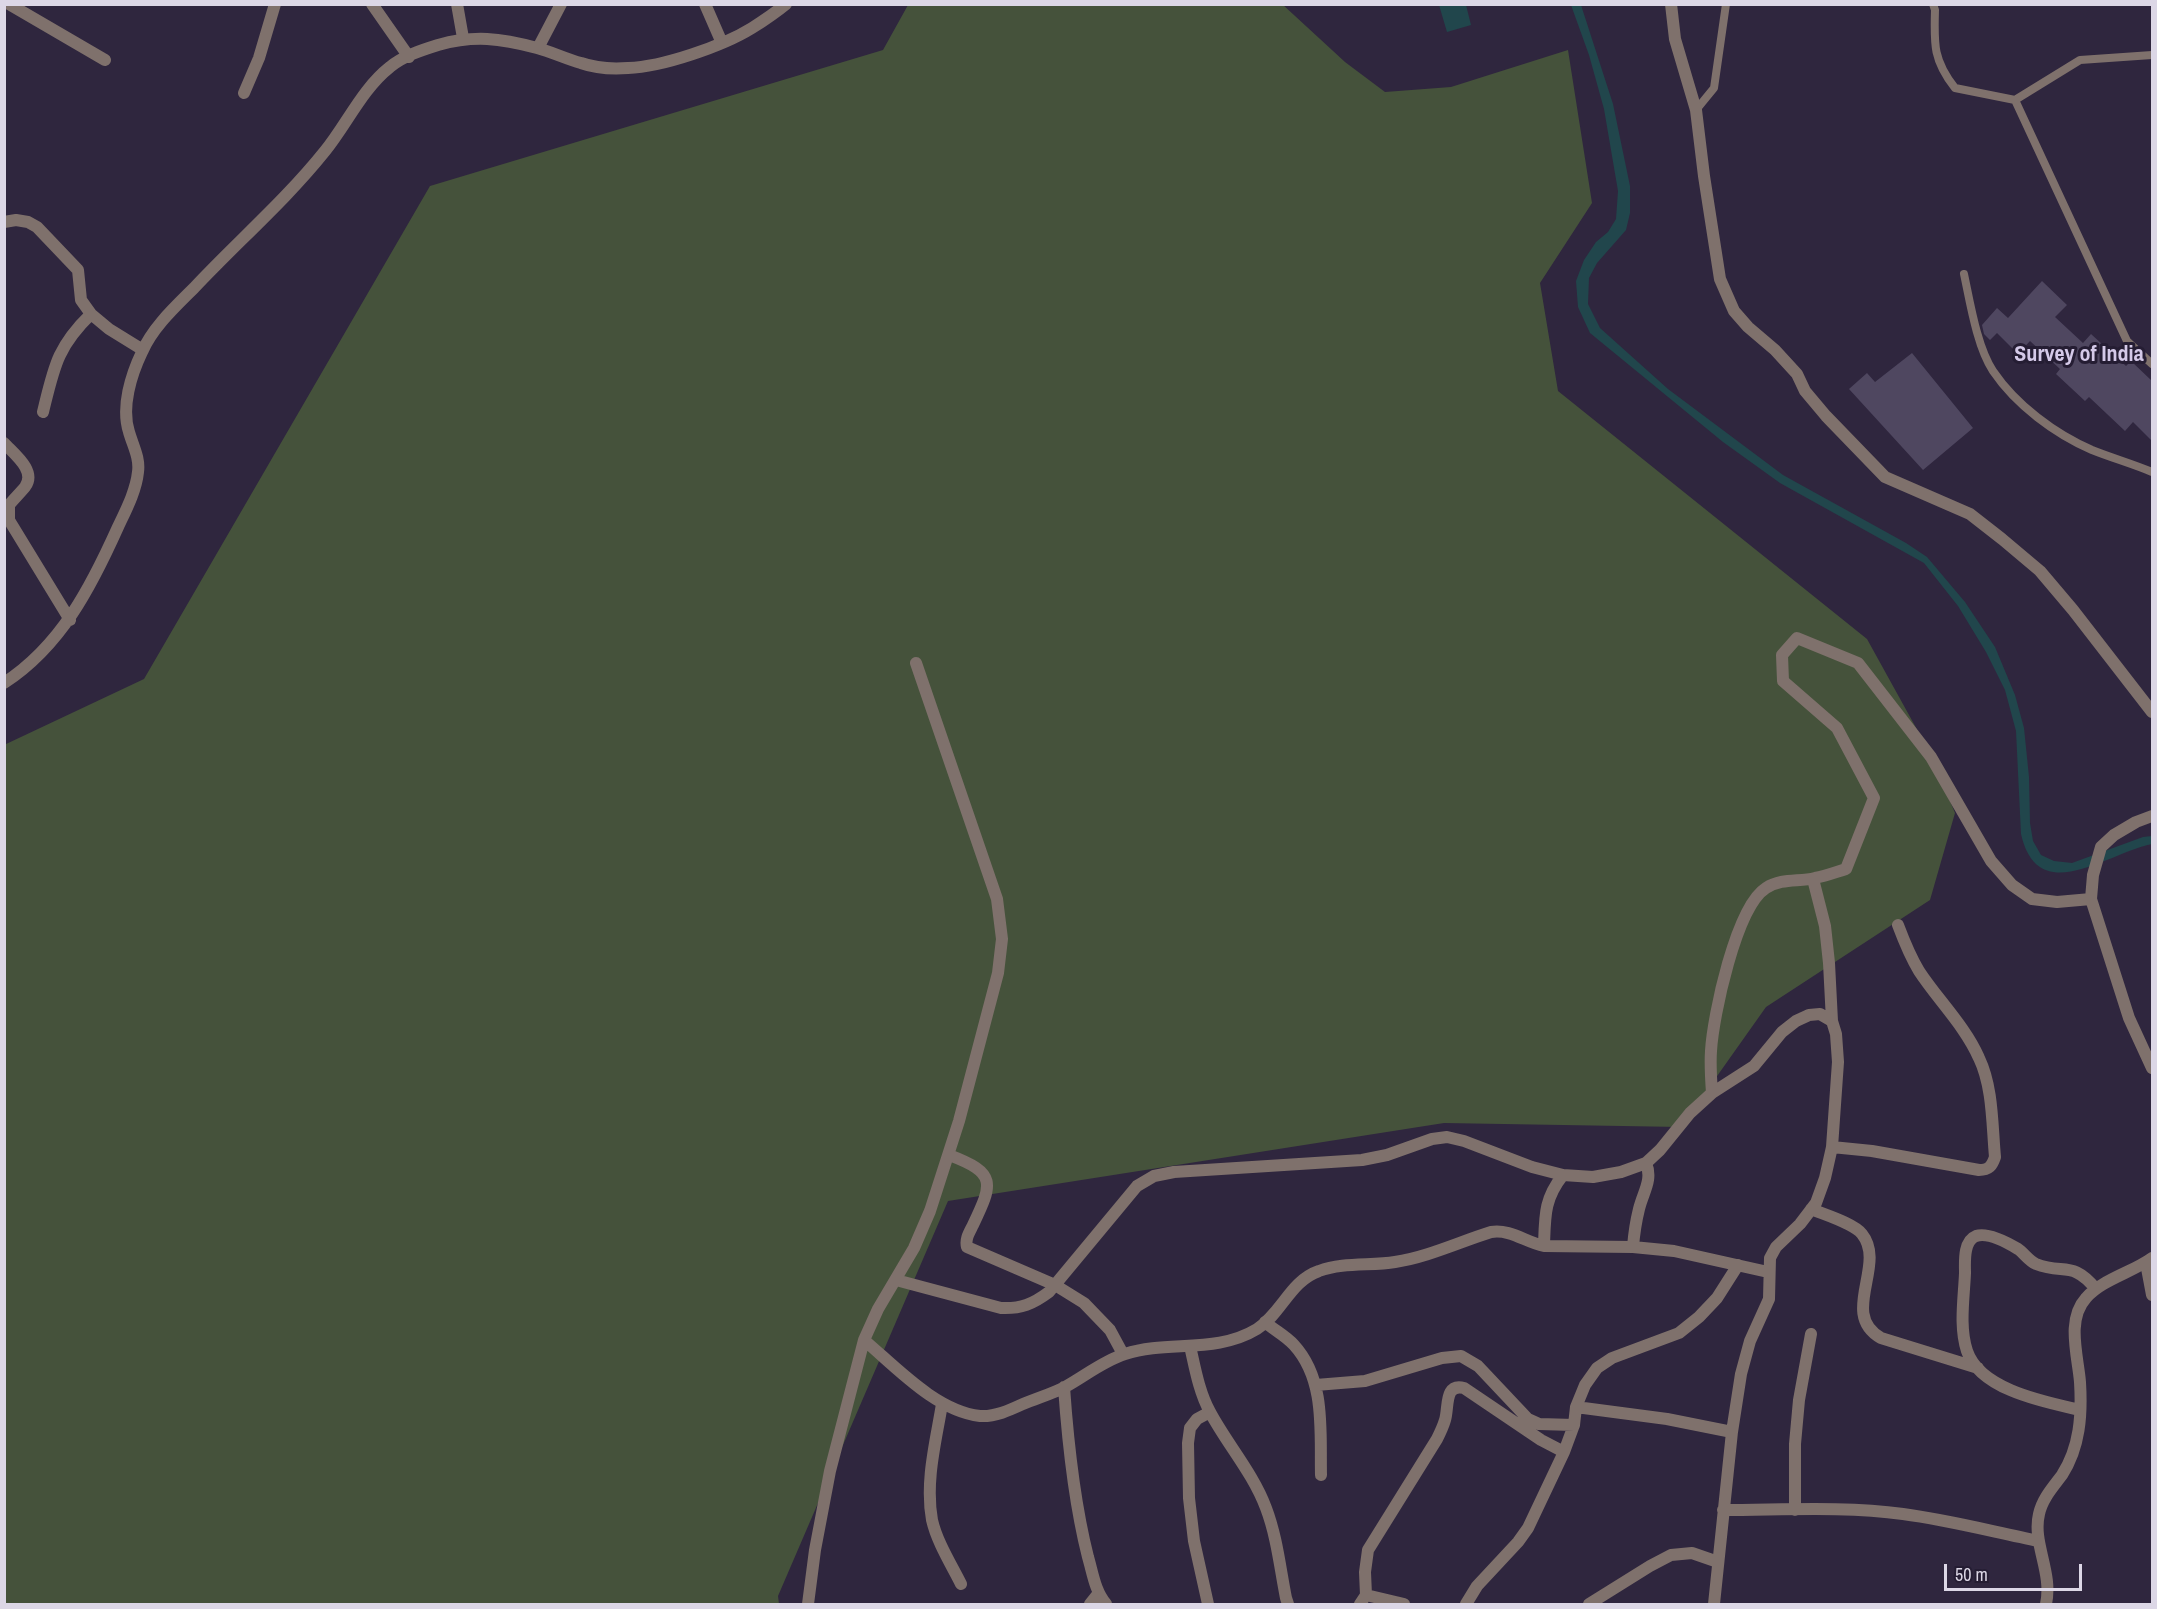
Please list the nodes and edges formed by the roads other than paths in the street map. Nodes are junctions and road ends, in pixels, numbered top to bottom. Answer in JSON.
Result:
{"nodes":[{"id":1,"x":9,"y":4,"type":"edge"},
{"id":2,"x":275,"y":4,"type":"edge"},
{"id":3,"x":372,"y":4,"type":"edge"},
{"id":4,"x":457,"y":4,"type":"edge"},
{"id":5,"x":561,"y":4,"type":"edge"},
{"id":6,"x":705,"y":4,"type":"edge"},
{"id":7,"x":786,"y":4,"type":"edge"},
{"id":8,"x":1671,"y":4,"type":"edge"},
{"id":9,"x":1726,"y":4,"type":"edge"},
{"id":10,"x":1933,"y":4,"type":"edge"},
{"id":11,"x":463,"y":38,"type":"junction"},
{"id":12,"x":722,"y":43,"type":"junction"},
{"id":13,"x":538,"y":48,"type":"junction"},
{"id":14,"x":2152,"y":55,"type":"edge"},
{"id":15,"x":409,"y":57,"type":"junction"},
{"id":16,"x":105,"y":60,"type":"dead end"},
{"id":17,"x":244,"y":93,"type":"dead end"},
{"id":18,"x":2015,"y":99,"type":"junction"},
{"id":19,"x":1696,"y":110,"type":"junction"},
{"id":20,"x":4,"y":222,"type":"edge"},
{"id":21,"x":1964,"y":274,"type":"dead end"},
{"id":22,"x":91,"y":314,"type":"junction"},
{"id":23,"x":142,"y":350,"type":"junction"},
{"id":24,"x":2152,"y":364,"type":"edge"},
{"id":25,"x":43,"y":412,"type":"dead end"},
{"id":26,"x":4,"y":443,"type":"edge"},
{"id":27,"x":2152,"y":472,"type":"edge"},
{"id":28,"x":70,"y":620,"type":"junction"},
{"id":29,"x":916,"y":663,"type":"dead end"},
{"id":30,"x":4,"y":683,"type":"edge"},
{"id":31,"x":2152,"y":712,"type":"edge"},
{"id":32,"x":2152,"y":816,"type":"edge"},
{"id":33,"x":1814,"y":879,"type":"junction"},
{"id":34,"x":2091,"y":899,"type":"junction"},
{"id":35,"x":1898,"y":925,"type":"dead end"},
{"id":36,"x":1832,"y":1021,"type":"junction"},
{"id":37,"x":2152,"y":1068,"type":"edge"},
{"id":38,"x":1712,"y":1093,"type":"junction"},
{"id":39,"x":1832,"y":1147,"type":"junction"},
{"id":40,"x":949,"y":1155,"type":"junction"},
{"id":41,"x":1646,"y":1163,"type":"junction"},
{"id":42,"x":1563,"y":1175,"type":"junction"},
{"id":43,"x":1811,"y":1209,"type":"junction"},
{"id":44,"x":1544,"y":1245,"type":"junction"},
{"id":45,"x":1633,"y":1247,"type":"junction"},
{"id":46,"x":2149,"y":1260,"type":"edge"},
{"id":47,"x":1738,"y":1265,"type":"junction"},
{"id":48,"x":1768,"y":1272,"type":"junction"},
{"id":49,"x":896,"y":1280,"type":"junction"},
{"id":50,"x":1055,"y":1285,"type":"junction"},
{"id":51,"x":2096,"y":1289,"type":"junction"},
{"id":52,"x":2152,"y":1295,"type":"edge"},
{"id":53,"x":1265,"y":1322,"type":"junction"},
{"id":54,"x":1811,"y":1334,"type":"dead end"},
{"id":55,"x":864,"y":1340,"type":"junction"},
{"id":56,"x":1190,"y":1346,"type":"junction"},
{"id":57,"x":1123,"y":1354,"type":"junction"},
{"id":58,"x":1978,"y":1368,"type":"junction"},
{"id":59,"x":1316,"y":1385,"type":"junction"},
{"id":60,"x":1064,"y":1387,"type":"junction"},
{"id":61,"x":942,"y":1404,"type":"junction"},
{"id":62,"x":1576,"y":1407,"type":"junction"},
{"id":63,"x":2080,"y":1410,"type":"junction"},
{"id":64,"x":1210,"y":1412,"type":"junction"},
{"id":65,"x":1574,"y":1425,"type":"junction"},
{"id":66,"x":1732,"y":1431,"type":"junction"},
{"id":67,"x":1564,"y":1452,"type":"junction"},
{"id":68,"x":1321,"y":1475,"type":"dead end"},
{"id":69,"x":1723,"y":1510,"type":"junction"},
{"id":70,"x":1795,"y":1510,"type":"junction"},
{"id":71,"x":2039,"y":1541,"type":"junction"},
{"id":72,"x":1718,"y":1562,"type":"junction"},
{"id":73,"x":961,"y":1584,"type":"dead end"},
{"id":74,"x":1363,"y":1600,"type":"edge"},
{"id":75,"x":1098,"y":1601,"type":"edge"},
{"id":76,"x":808,"y":1605,"type":"edge"},
{"id":77,"x":1208,"y":1605,"type":"edge"},
{"id":78,"x":1288,"y":1605,"type":"edge"},
{"id":79,"x":1404,"y":1605,"type":"edge"},
{"id":80,"x":1466,"y":1605,"type":"edge"},
{"id":81,"x":1589,"y":1605,"type":"edge"},
{"id":82,"x":1714,"y":1605,"type":"edge"},
{"id":83,"x":2046,"y":1605,"type":"edge"}],
"edges":[{"from":1,"to":16,"type":"street"},
{"from":2,"to":17,"type":"street"},
{"from":3,"to":15,"type":"street"},
{"from":4,"to":11,"type":"street"},
{"from":5,"to":13,"type":"street"},
{"from":6,"to":12,"type":"street"},
{"from":7,"to":12,"type":"street"},
{"from":8,"to":19,"type":"street"},
{"from":9,"to":19,"type":"lane"},
{"from":10,"to":18,"type":"lane"},
{"from":11,"to":13,"type":"street"},
{"from":11,"to":15,"type":"street"},
{"from":12,"to":13,"type":"street"},
{"from":14,"to":18,"type":"lane"},
{"from":15,"to":23,"type":"street"},
{"from":18,"to":24,"type":"lane"},
{"from":19,"to":31,"type":"street"},
{"from":20,"to":22,"type":"street"},
{"from":21,"to":27,"type":"lane"},
{"from":22,"to":23,"type":"street"},
{"from":22,"to":25,"type":"street"},
{"from":23,"to":28,"type":"street"},
{"from":26,"to":28,"type":"street"},
{"from":28,"to":30,"type":"street"},
{"from":29,"to":40,"type":"street"},
{"from":32,"to":34,"type":"street"},
{"from":33,"to":34,"type":"street"},
{"from":33,"to":36,"type":"street"},
{"from":33,"to":38,"type":"street"},
{"from":34,"to":37,"type":"street"},
{"from":35,"to":39,"type":"street"},
{"from":36,"to":38,"type":"street"},
{"from":36,"to":39,"type":"street"},
{"from":38,"to":41,"type":"street"},
{"from":39,"to":43,"type":"street"},
{"from":40,"to":49,"type":"street"},
{"from":40,"to":50,"type":"street"},
{"from":41,"to":42,"type":"street"},
{"from":41,"to":45,"type":"street"},
{"from":42,"to":44,"type":"street"},
{"from":42,"to":50,"type":"street"},
{"from":43,"to":48,"type":"street"},
{"from":43,"to":58,"type":"street"},
{"from":44,"to":45,"type":"street"},
{"from":44,"to":53,"type":"street"},
{"from":45,"to":47,"type":"street"},
{"from":46,"to":51,"type":"street"},
{"from":46,"to":52,"type":"street"},
{"from":47,"to":48,"type":"street"},
{"from":47,"to":62,"type":"street"},
{"from":48,"to":66,"type":"street"},
{"from":49,"to":50,"type":"street"},
{"from":49,"to":55,"type":"street"},
{"from":50,"to":57,"type":"street"},
{"from":51,"to":58,"type":"street"},
{"from":51,"to":63,"type":"street"},
{"from":53,"to":56,"type":"street"},
{"from":53,"to":59,"type":"street"},
{"from":54,"to":70,"type":"street"},
{"from":55,"to":61,"type":"street"},
{"from":55,"to":76,"type":"street"},
{"from":56,"to":57,"type":"street"},
{"from":56,"to":64,"type":"street"},
{"from":57,"to":60,"type":"street"},
{"from":58,"to":63,"type":"street"},
{"from":59,"to":65,"type":"street"},
{"from":59,"to":68,"type":"street"},
{"from":60,"to":61,"type":"street"},
{"from":60,"to":75,"type":"street"},
{"from":61,"to":73,"type":"street"},
{"from":62,"to":65,"type":"street"},
{"from":62,"to":66,"type":"street"},
{"from":63,"to":71,"type":"street"},
{"from":64,"to":77,"type":"street"},
{"from":64,"to":78,"type":"street"},
{"from":65,"to":67,"type":"street"},
{"from":66,"to":69,"type":"street"},
{"from":67,"to":74,"type":"street"},
{"from":67,"to":80,"type":"street"},
{"from":69,"to":70,"type":"street"},
{"from":69,"to":72,"type":"street"},
{"from":70,"to":71,"type":"street"},
{"from":71,"to":83,"type":"street"},
{"from":72,"to":81,"type":"street"},
{"from":72,"to":82,"type":"street"},
{"from":74,"to":79,"type":"street"}]}
